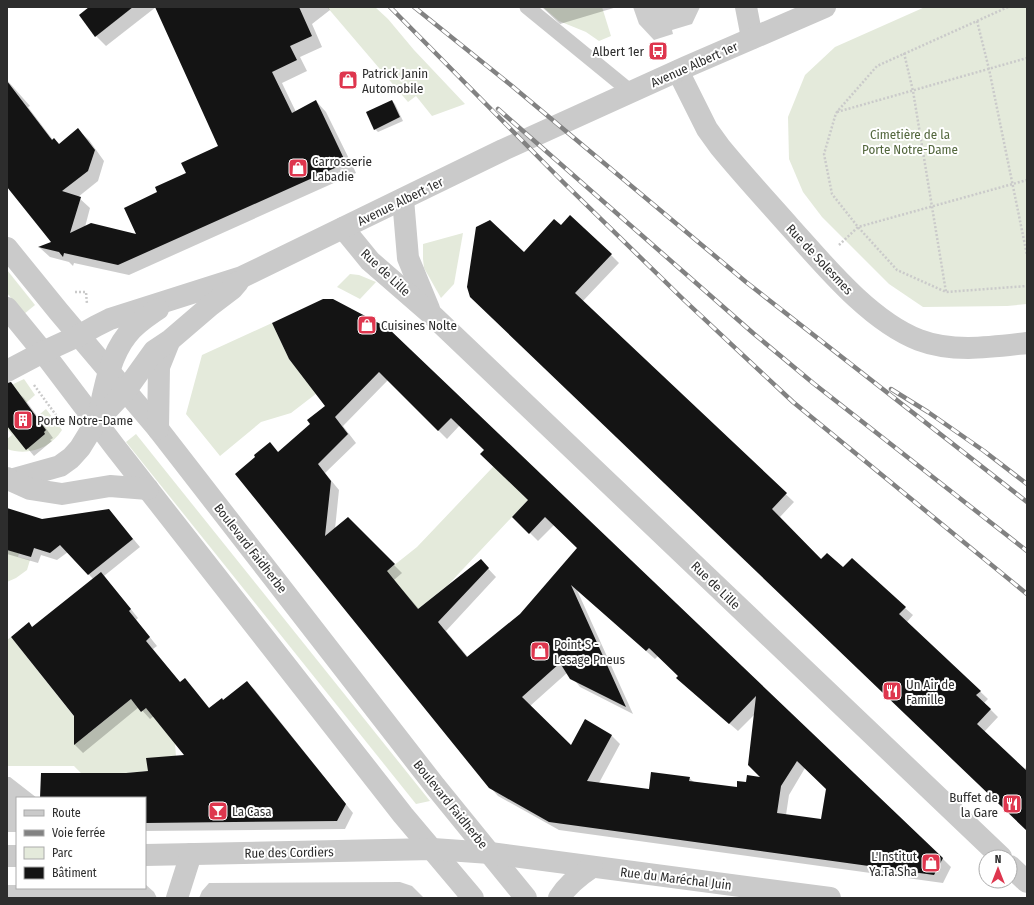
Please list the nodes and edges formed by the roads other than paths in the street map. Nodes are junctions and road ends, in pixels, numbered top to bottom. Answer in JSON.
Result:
{"nodes":[{"id":1,"x":527,"y":7,"type":"edge"},
{"id":2,"x":746,"y":7,"type":"edge"},
{"id":3,"x":822,"y":8,"type":"edge"},
{"id":4,"x":752,"y":38,"type":"junction"},
{"id":5,"x":678,"y":71,"type":"junction"},
{"id":6,"x":631,"y":92,"type":"junction"},
{"id":7,"x":403,"y":199,"type":"junction"},
{"id":8,"x":343,"y":228,"type":"junction"},
{"id":9,"x":7,"y":248,"type":"edge"},
{"id":10,"x":242,"y":277,"type":"junction"},
{"id":11,"x":169,"y":300,"type":"junction"},
{"id":12,"x":7,"y":308,"type":"edge"},
{"id":13,"x":431,"y":314,"type":"junction"},
{"id":14,"x":80,"y":336,"type":"junction"},
{"id":15,"x":169,"y":341,"type":"junction"},
{"id":16,"x":1027,"y":343,"type":"edge"},
{"id":17,"x":43,"y":352,"type":"junction"},
{"id":18,"x":13,"y":368,"type":"edge"},
{"id":19,"x":109,"y":370,"type":"junction"},
{"id":20,"x":126,"y":390,"type":"junction"},
{"id":21,"x":96,"y":422,"type":"junction"},
{"id":22,"x":158,"y":429,"type":"junction"},
{"id":23,"x":8,"y":479,"type":"edge"},
{"id":24,"x":148,"y":489,"type":"junction"},
{"id":25,"x":433,"y":849,"type":"junction"},
{"id":26,"x":993,"y":849,"type":"edge"},
{"id":27,"x":490,"y":853,"type":"junction"},
{"id":28,"x":191,"y":854,"type":"junction"},
{"id":29,"x":146,"y":855,"type":"edge"},
{"id":30,"x":592,"y":867,"type":"junction"},
{"id":31,"x":1018,"y":874,"type":"edge"},
{"id":32,"x":1027,"y":882,"type":"edge"},
{"id":33,"x":177,"y":898,"type":"edge"},
{"id":34,"x":473,"y":898,"type":"edge"},
{"id":35,"x":526,"y":898,"type":"edge"},
{"id":36,"x":559,"y":898,"type":"edge"},
{"id":37,"x":830,"y":898,"type":"edge"}],
"edges":[{"from":1,"to":6,"type":"lane"},
{"from":2,"to":4,"type":"street"},
{"from":3,"to":4,"type":"street","name":"Avenue Albert 1er"},
{"from":4,"to":5,"type":"street","name":"Avenue Albert 1er"},
{"from":5,"to":6,"type":"street","name":"Avenue Albert 1er"},
{"from":5,"to":16,"type":"street","name":"Rue de Solesmes"},
{"from":6,"to":7,"type":"street","name":"Avenue Albert 1er"},
{"from":7,"to":8,"type":"street","name":"Avenue Albert 1er"},
{"from":7,"to":13,"type":"street","name":"Rue de Lille"},
{"from":8,"to":10,"type":"street","name":"Avenue Albert 1er"},
{"from":8,"to":13,"type":"street","name":"Rue de Lille"},
{"from":9,"to":14,"type":"street","name":"Boulevard Faidherbe"},
{"from":10,"to":11,"type":"street","name":"Avenue Albert 1er"},
{"from":10,"to":15,"type":"street"},
{"from":11,"to":14,"type":"street","name":"Avenue Albert 1er"},
{"from":11,"to":19,"type":"street"},
{"from":12,"to":17,"type":"street"},
{"from":13,"to":26,"type":"street","name":"Rue de Lille"},
{"from":14,"to":17,"type":"street","name":"Avenue Albert 1er"},
{"from":14,"to":19,"type":"street","name":"Boulevard Faidherbe"},
{"from":15,"to":20,"type":"street"},
{"from":15,"to":22,"type":"street"},
{"from":17,"to":18,"type":"street","name":"Avenue Albert 1er"},
{"from":17,"to":21,"type":"street"},
{"from":19,"to":20,"type":"street","name":"Boulevard Faidherbe"},
{"from":19,"to":21,"type":"street"},
{"from":20,"to":21,"type":"street"},
{"from":20,"to":22,"type":"street","name":"Boulevard Faidherbe"},
{"from":21,"to":23,"type":"street"},
{"from":21,"to":24,"type":"street"},
{"from":22,"to":27,"type":"street","name":"Boulevard Faidherbe"},
{"from":23,"to":24,"type":"street"},
{"from":24,"to":25,"type":"street"},
{"from":25,"to":27,"type":"street","name":"Boulevard Faidherbe"},
{"from":25,"to":28,"type":"street","name":"Rue des Cordiers"},
{"from":25,"to":34,"type":"street"},
{"from":27,"to":30,"type":"street","name":"Rue du Maréchal Juin"},
{"from":27,"to":35,"type":"street","name":"Boulevard Faidherbe"},
{"from":28,"to":29,"type":"street","name":"Rue des Cordiers"},
{"from":28,"to":33,"type":"street"},
{"from":30,"to":36,"type":"street"},
{"from":30,"to":37,"type":"street","name":"Rue du Maréchal Juin"},
{"from":31,"to":32,"type":"street"}]}
